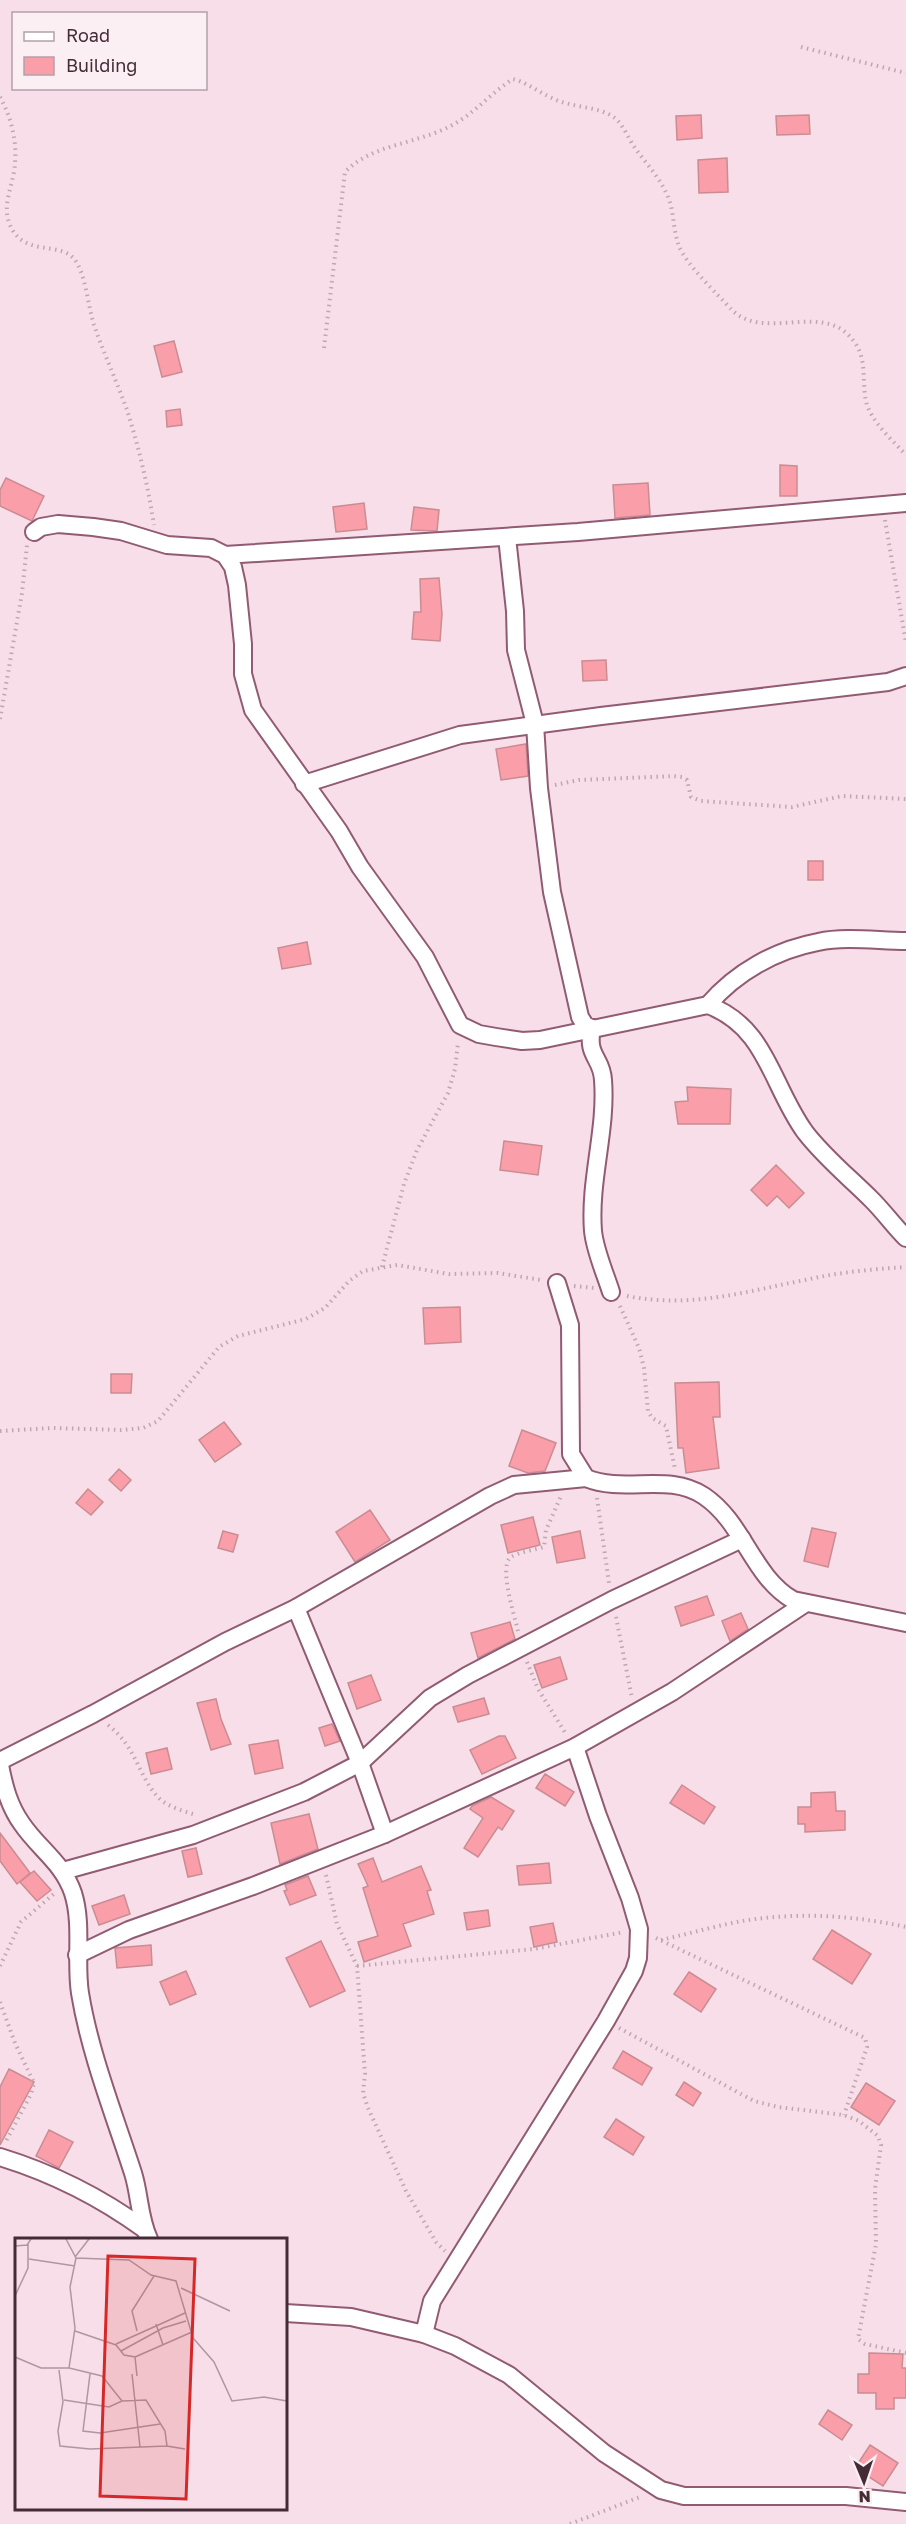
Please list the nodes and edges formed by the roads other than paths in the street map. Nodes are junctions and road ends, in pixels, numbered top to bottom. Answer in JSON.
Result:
{"nodes":[{"id":1,"x":906,"y":503,"type":"edge"},
{"id":2,"x":34,"y":532,"type":"road end"},
{"id":3,"x":507,"y":537,"type":"junction"},
{"id":4,"x":225,"y":555,"type":"junction"},
{"id":5,"x":906,"y":676,"type":"edge"},
{"id":6,"x":535,"y":724,"type":"junction"},
{"id":7,"x":304,"y":784,"type":"junction"},
{"id":8,"x":906,"y":941,"type":"edge"},
{"id":9,"x":708,"y":1005,"type":"junction"},
{"id":10,"x":592,"y":1028,"type":"junction"},
{"id":11,"x":906,"y":1238,"type":"edge"},
{"id":12,"x":557,"y":1283,"type":"road end"},
{"id":13,"x":612,"y":1292,"type":"road end"},
{"id":14,"x":590,"y":1480,"type":"junction"},
{"id":15,"x":742,"y":1539,"type":"junction"},
{"id":16,"x":806,"y":1603,"type":"junction"},
{"id":17,"x":296,"y":1608,"type":"junction"},
{"id":18,"x":906,"y":1623,"type":"edge"},
{"id":19,"x":575,"y":1747,"type":"junction"},
{"id":20,"x":0,"y":1763,"type":"edge"},
{"id":21,"x":360,"y":1763,"type":"junction"},
{"id":22,"x":385,"y":1834,"type":"junction"},
{"id":23,"x":66,"y":1876,"type":"junction"},
{"id":24,"x":77,"y":1955,"type":"junction"},
{"id":25,"x":0,"y":2157,"type":"edge"},
{"id":26,"x":147,"y":2234,"type":"edge"},
{"id":27,"x":286,"y":2313,"type":"edge"},
{"id":28,"x":424,"y":2334,"type":"junction"},
{"id":29,"x":906,"y":2502,"type":"edge"}],
"edges":[{"from":1,"to":3,"type":"street"},
{"from":2,"to":4,"type":"street"},
{"from":3,"to":4,"type":"street"},
{"from":3,"to":6,"type":"street"},
{"from":4,"to":7,"type":"street"},
{"from":5,"to":6,"type":"street"},
{"from":6,"to":7,"type":"street"},
{"from":6,"to":10,"type":"street"},
{"from":7,"to":10,"type":"street"},
{"from":8,"to":9,"type":"street"},
{"from":9,"to":10,"type":"street"},
{"from":9,"to":11,"type":"street"},
{"from":10,"to":13,"type":"street"},
{"from":12,"to":14,"type":"street"},
{"from":14,"to":15,"type":"street"},
{"from":14,"to":17,"type":"street"},
{"from":15,"to":16,"type":"street"},
{"from":15,"to":21,"type":"street"},
{"from":16,"to":18,"type":"street"},
{"from":16,"to":19,"type":"street"},
{"from":17,"to":20,"type":"street"},
{"from":17,"to":21,"type":"street"},
{"from":19,"to":22,"type":"street"},
{"from":19,"to":28,"type":"street"},
{"from":20,"to":23,"type":"street"},
{"from":21,"to":22,"type":"street"},
{"from":21,"to":23,"type":"street"},
{"from":22,"to":24,"type":"street"},
{"from":23,"to":24,"type":"street"},
{"from":24,"to":26,"type":"street"},
{"from":25,"to":26,"type":"street"},
{"from":27,"to":28,"type":"street"},
{"from":28,"to":29,"type":"street"}]}
